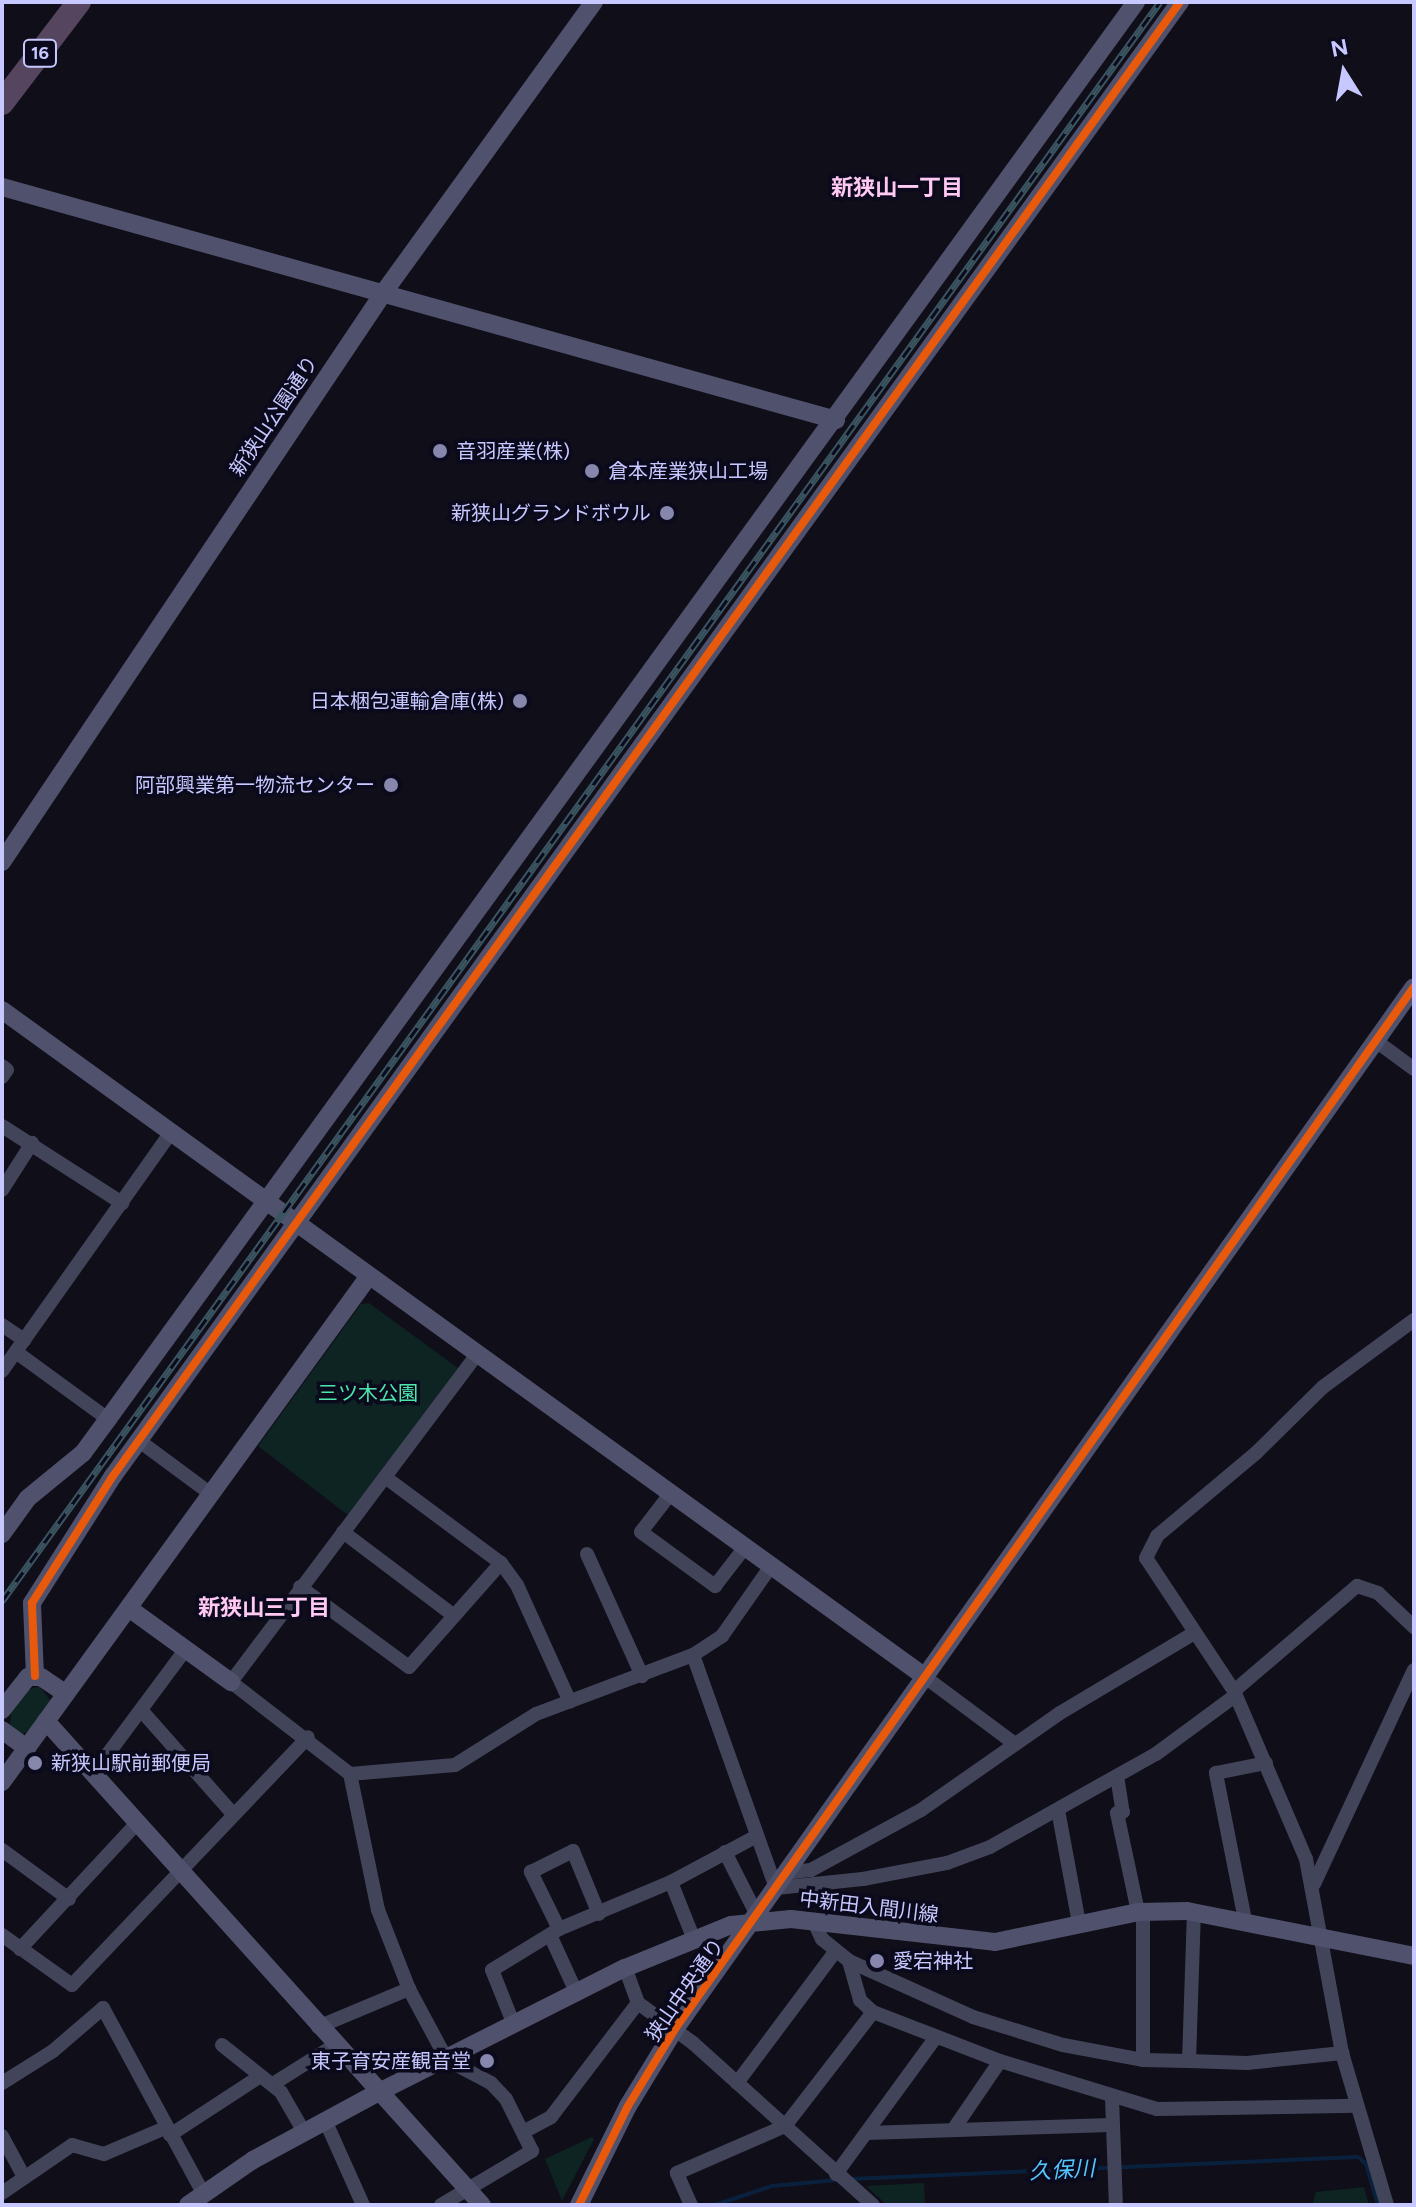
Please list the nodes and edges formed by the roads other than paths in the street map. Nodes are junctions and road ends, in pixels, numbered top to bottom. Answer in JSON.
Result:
{"nodes":[{"id":1,"x":60,"y":2,"type":"edge"},
{"id":2,"x":79,"y":2,"type":"edge"},
{"id":3,"x":594,"y":2,"type":"edge"},
{"id":4,"x":1136,"y":2,"type":"edge"},
{"id":5,"x":1180,"y":2,"type":"edge"},
{"id":6,"x":2,"y":79,"type":"edge"},
{"id":7,"x":2,"y":103,"type":"edge"},
{"id":8,"x":2,"y":187,"type":"edge"},
{"id":9,"x":384,"y":292,"type":"junction"},
{"id":10,"x":836,"y":420,"type":"junction"},
{"id":11,"x":2,"y":862,"type":"edge"},
{"id":12,"x":1414,"y":987,"type":"edge"},
{"id":13,"x":2,"y":1010,"type":"edge"},
{"id":14,"x":1376,"y":1041,"type":"junction"},
{"id":15,"x":2,"y":1066,"type":"edge"},
{"id":16,"x":1414,"y":1069,"type":"edge"},
{"id":17,"x":2,"y":1077,"type":"edge"},
{"id":18,"x":2,"y":1126,"type":"edge"},
{"id":19,"x":171,"y":1132,"type":"junction"},
{"id":20,"x":32,"y":1143,"type":"junction"},
{"id":21,"x":2,"y":1190,"type":"edge"},
{"id":22,"x":266,"y":1201,"type":"junction"},
{"id":23,"x":122,"y":1203,"type":"junction"},
{"id":24,"x":295,"y":1223,"type":"junction"},
{"id":25,"x":369,"y":1276,"type":"junction"},
{"id":26,"x":1414,"y":1320,"type":"edge"},
{"id":27,"x":2,"y":1325,"type":"edge"},
{"id":28,"x":20,"y":1346,"type":"junction"},
{"id":29,"x":477,"y":1354,"type":"junction"},
{"id":30,"x":2,"y":1371,"type":"edge"},
{"id":31,"x":108,"y":1419,"type":"junction"},
{"id":32,"x":138,"y":1440,"type":"junction"},
{"id":33,"x":385,"y":1477,"type":"junction"},
{"id":34,"x":671,"y":1493,"type":"junction"},
{"id":35,"x":211,"y":1494,"type":"junction"},
{"id":36,"x":343,"y":1532,"type":"junction"},
{"id":37,"x":2,"y":1534,"type":"edge"},
{"id":38,"x":745,"y":1547,"type":"junction"},
{"id":39,"x":587,"y":1554,"type":"dead end"},
{"id":40,"x":501,"y":1563,"type":"junction"},
{"id":41,"x":771,"y":1566,"type":"junction"},
{"id":42,"x":300,"y":1587,"type":"junction"},
{"id":43,"x":130,"y":1609,"type":"junction"},
{"id":44,"x":453,"y":1615,"type":"junction"},
{"id":45,"x":1414,"y":1627,"type":"edge"},
{"id":46,"x":1194,"y":1633,"type":"junction"},
{"id":47,"x":185,"y":1650,"type":"junction"},
{"id":48,"x":693,"y":1655,"type":"junction"},
{"id":49,"x":1414,"y":1670,"type":"edge"},
{"id":50,"x":35,"y":1676,"type":"junction"},
{"id":51,"x":642,"y":1676,"type":"junction"},
{"id":52,"x":925,"y":1677,"type":"junction"},
{"id":53,"x":231,"y":1682,"type":"junction"},
{"id":54,"x":1235,"y":1693,"type":"junction"},
{"id":55,"x":66,"y":1694,"type":"junction"},
{"id":56,"x":570,"y":1702,"type":"junction"},
{"id":57,"x":2,"y":1710,"type":"edge"},
{"id":58,"x":141,"y":1710,"type":"junction"},
{"id":59,"x":46,"y":1721,"type":"junction"},
{"id":60,"x":2,"y":1730,"type":"edge"},
{"id":61,"x":308,"y":1737,"type":"junction"},
{"id":62,"x":1015,"y":1744,"type":"junction"},
{"id":63,"x":27,"y":1748,"type":"junction"},
{"id":64,"x":1266,"y":1763,"type":"junction"},
{"id":65,"x":93,"y":1774,"type":"junction"},
{"id":66,"x":350,"y":1774,"type":"junction"},
{"id":67,"x":1117,"y":1776,"type":"junction"},
{"id":68,"x":2,"y":1782,"type":"edge"},
{"id":69,"x":1058,"y":1810,"type":"junction"},
{"id":70,"x":234,"y":1815,"type":"junction"},
{"id":71,"x":136,"y":1824,"type":"junction"},
{"id":72,"x":755,"y":1837,"type":"junction"},
{"id":73,"x":2,"y":1850,"type":"edge"},
{"id":74,"x":725,"y":1852,"type":"junction"},
{"id":75,"x":180,"y":1874,"type":"junction"},
{"id":76,"x":781,"y":1881,"type":"junction"},
{"id":77,"x":671,"y":1882,"type":"junction"},
{"id":78,"x":1314,"y":1884,"type":"junction"},
{"id":79,"x":69,"y":1899,"type":"junction"},
{"id":80,"x":1194,"y":1911,"type":"junction"},
{"id":81,"x":1140,"y":1912,"type":"junction"},
{"id":82,"x":599,"y":1914,"type":"junction"},
{"id":83,"x":754,"y":1918,"type":"junction"},
{"id":84,"x":1245,"y":1920,"type":"junction"},
{"id":85,"x":814,"y":1922,"type":"junction"},
{"id":86,"x":1079,"y":1923,"type":"junction"},
{"id":87,"x":555,"y":1932,"type":"junction"},
{"id":88,"x":2,"y":1935,"type":"edge"},
{"id":89,"x":693,"y":1937,"type":"junction"},
{"id":90,"x":1320,"y":1937,"type":"junction"},
{"id":91,"x":20,"y":1949,"type":"junction"},
{"id":92,"x":835,"y":1952,"type":"junction"},
{"id":93,"x":1414,"y":1956,"type":"edge"},
{"id":94,"x":849,"y":1961,"type":"junction"},
{"id":95,"x":625,"y":1968,"type":"junction"},
{"id":96,"x":409,"y":1989,"type":"junction"},
{"id":97,"x":577,"y":1994,"type":"junction"},
{"id":98,"x":638,"y":2003,"type":"junction"},
{"id":99,"x":873,"y":2012,"type":"junction"},
{"id":100,"x":514,"y":2025,"type":"junction"},
{"id":101,"x":318,"y":2027,"type":"junction"},
{"id":102,"x":675,"y":2029,"type":"junction"},
{"id":103,"x":935,"y":2038,"type":"junction"},
{"id":104,"x":222,"y":2045,"type":"dead end"},
{"id":105,"x":335,"y":2045,"type":"junction"},
{"id":106,"x":1342,"y":2053,"type":"junction"},
{"id":107,"x":447,"y":2060,"type":"junction"},
{"id":108,"x":1143,"y":2060,"type":"junction"},
{"id":109,"x":1000,"y":2061,"type":"junction"},
{"id":110,"x":1189,"y":2061,"type":"junction"},
{"id":111,"x":266,"y":2081,"type":"junction"},
{"id":112,"x":2,"y":2083,"type":"edge"},
{"id":113,"x":737,"y":2083,"type":"junction"},
{"id":114,"x":379,"y":2092,"type":"junction"},
{"id":115,"x":1112,"y":2098,"type":"junction"},
{"id":116,"x":1357,"y":2106,"type":"junction"},
{"id":117,"x":325,"y":2120,"type":"junction"},
{"id":118,"x":1111,"y":2125,"type":"junction"},
{"id":119,"x":785,"y":2126,"type":"junction"},
{"id":120,"x":953,"y":2130,"type":"junction"},
{"id":121,"x":167,"y":2131,"type":"junction"},
{"id":122,"x":304,"y":2132,"type":"junction"},
{"id":123,"x":523,"y":2132,"type":"junction"},
{"id":124,"x":867,"y":2133,"type":"junction"},
{"id":125,"x":2,"y":2136,"type":"edge"},
{"id":126,"x":836,"y":2174,"type":"junction"},
{"id":127,"x":24,"y":2177,"type":"junction"},
{"id":128,"x":467,"y":2190,"type":"junction"},
{"id":129,"x":2,"y":2193,"type":"edge"},
{"id":130,"x":203,"y":2193,"type":"junction"},
{"id":131,"x":188,"y":2205,"type":"edge"},
{"id":132,"x":363,"y":2205,"type":"edge"},
{"id":133,"x":441,"y":2205,"type":"edge"},
{"id":134,"x":482,"y":2205,"type":"edge"},
{"id":135,"x":579,"y":2205,"type":"edge"},
{"id":136,"x":691,"y":2205,"type":"edge"},
{"id":137,"x":873,"y":2205,"type":"edge"},
{"id":138,"x":1116,"y":2205,"type":"edge"},
{"id":139,"x":1387,"y":2205,"type":"edge"}],
"edges":[{"from":1,"to":6,"type":"highway","number":"16"},
{"from":2,"to":7,"type":"highway","number":"16"},
{"from":3,"to":9,"type":"street","name":"新狭山公園通り"},
{"from":4,"to":10,"type":"street"},
{"from":5,"to":24,"type":"street"},
{"from":8,"to":9,"type":"street"},
{"from":9,"to":10,"type":"street"},
{"from":9,"to":11,"type":"street","name":"新狭山公園通り"},
{"from":10,"to":22,"type":"street"},
{"from":12,"to":14,"type":"street","name":"狭山中央通り"},
{"from":13,"to":19,"type":"street"},
{"from":14,"to":16,"type":"street"},
{"from":14,"to":52,"type":"street","name":"狭山中央通り"},
{"from":15,"to":17,"type":"street"},
{"from":18,"to":20,"type":"street"},
{"from":19,"to":22,"type":"street"},
{"from":19,"to":23,"type":"street"},
{"from":20,"to":21,"type":"street"},
{"from":20,"to":23,"type":"street"},
{"from":22,"to":24,"type":"street"},
{"from":22,"to":31,"type":"street"},
{"from":23,"to":28,"type":"street"},
{"from":24,"to":25,"type":"street"},
{"from":24,"to":32,"type":"street"},
{"from":25,"to":29,"type":"street"},
{"from":25,"to":35,"type":"street"},
{"from":26,"to":46,"type":"street"},
{"from":27,"to":28,"type":"street"},
{"from":28,"to":30,"type":"street"},
{"from":28,"to":31,"type":"street"},
{"from":29,"to":33,"type":"street"},
{"from":29,"to":34,"type":"street"},
{"from":31,"to":37,"type":"street"},
{"from":32,"to":35,"type":"street"},
{"from":32,"to":50,"type":"street"},
{"from":33,"to":36,"type":"street"},
{"from":33,"to":40,"type":"street"},
{"from":34,"to":38,"type":"street"},
{"from":34,"to":38,"type":"street"},
{"from":35,"to":43,"type":"street"},
{"from":36,"to":42,"type":"street"},
{"from":36,"to":44,"type":"street"},
{"from":38,"to":41,"type":"street"},
{"from":39,"to":51,"type":"street"},
{"from":40,"to":44,"type":"street"},
{"from":40,"to":56,"type":"street"},
{"from":41,"to":48,"type":"street"},
{"from":41,"to":52,"type":"street"},
{"from":42,"to":44,"type":"street"},
{"from":42,"to":53,"type":"street"},
{"from":43,"to":47,"type":"street"},
{"from":43,"to":55,"type":"street"},
{"from":45,"to":54,"type":"street"},
{"from":46,"to":54,"type":"street"},
{"from":46,"to":62,"type":"street"},
{"from":47,"to":53,"type":"street"},
{"from":47,"to":58,"type":"street"},
{"from":48,"to":51,"type":"street"},
{"from":48,"to":72,"type":"street"},
{"from":49,"to":78,"type":"street"},
{"from":50,"to":55,"type":"street"},
{"from":50,"to":57,"type":"street"},
{"from":51,"to":56,"type":"street"},
{"from":52,"to":62,"type":"street"},
{"from":52,"to":76,"type":"street","name":"狭山中央通り"},
{"from":53,"to":61,"type":"street"},
{"from":54,"to":64,"type":"street"},
{"from":54,"to":67,"type":"street"},
{"from":55,"to":59,"type":"street"},
{"from":56,"to":66,"type":"street"},
{"from":58,"to":65,"type":"street"},
{"from":58,"to":70,"type":"street"},
{"from":59,"to":63,"type":"street"},
{"from":59,"to":65,"type":"street"},
{"from":60,"to":63,"type":"street"},
{"from":61,"to":66,"type":"street"},
{"from":61,"to":70,"type":"street"},
{"from":62,"to":76,"type":"street"},
{"from":63,"to":68,"type":"street"},
{"from":64,"to":78,"type":"street"},
{"from":64,"to":84,"type":"street"},
{"from":65,"to":71,"type":"street"},
{"from":66,"to":96,"type":"street"},
{"from":67,"to":69,"type":"street"},
{"from":67,"to":81,"type":"street"},
{"from":69,"to":76,"type":"street"},
{"from":69,"to":86,"type":"street"},
{"from":70,"to":75,"type":"street"},
{"from":71,"to":75,"type":"street"},
{"from":71,"to":79,"type":"street"},
{"from":72,"to":74,"type":"street"},
{"from":72,"to":76,"type":"street"},
{"from":73,"to":79,"type":"street"},
{"from":74,"to":77,"type":"street"},
{"from":74,"to":83,"type":"street"},
{"from":75,"to":91,"type":"street"},
{"from":75,"to":101,"type":"street"},
{"from":76,"to":83,"type":"street","name":"狭山中央通り"},
{"from":77,"to":82,"type":"street"},
{"from":77,"to":89,"type":"street"},
{"from":78,"to":90,"type":"street"},
{"from":79,"to":91,"type":"street"},
{"from":80,"to":81,"type":"street","name":"中新田入間川線"},
{"from":80,"to":84,"type":"street","name":"中新田入間川線"},
{"from":80,"to":110,"type":"street"},
{"from":81,"to":86,"type":"street","name":"中新田入間川線"},
{"from":81,"to":108,"type":"street"},
{"from":82,"to":87,"type":"street"},
{"from":82,"to":87,"type":"street"},
{"from":83,"to":85,"type":"street","name":"中新田入間川線"},
{"from":83,"to":89,"type":"street","name":"中新田入間川線"},
{"from":83,"to":102,"type":"street","name":"狭山中央通り"},
{"from":84,"to":90,"type":"street","name":"中新田入間川線"},
{"from":85,"to":86,"type":"street","name":"中新田入間川線"},
{"from":85,"to":92,"type":"street"},
{"from":87,"to":97,"type":"street"},
{"from":87,"to":100,"type":"street"},
{"from":88,"to":91,"type":"street"},
{"from":89,"to":95,"type":"street","name":"中新田入間川線"},
{"from":90,"to":93,"type":"street","name":"中新田入間川線"},
{"from":90,"to":106,"type":"street"},
{"from":92,"to":94,"type":"street"},
{"from":92,"to":113,"type":"street"},
{"from":94,"to":99,"type":"street"},
{"from":94,"to":108,"type":"street"},
{"from":95,"to":97,"type":"street","name":"中新田入間川線"},
{"from":95,"to":98,"type":"street"},
{"from":96,"to":101,"type":"street"},
{"from":96,"to":107,"type":"street"},
{"from":97,"to":100,"type":"street","name":"中新田入間川線"},
{"from":98,"to":102,"type":"street"},
{"from":98,"to":123,"type":"street"},
{"from":99,"to":103,"type":"street"},
{"from":99,"to":119,"type":"street"},
{"from":100,"to":107,"type":"street","name":"中新田入間川線"},
{"from":101,"to":105,"type":"street"},
{"from":102,"to":113,"type":"street"},
{"from":102,"to":135,"type":"street","name":"狭山中央通り"},
{"from":103,"to":109,"type":"street"},
{"from":103,"to":124,"type":"street"},
{"from":104,"to":111,"type":"street"},
{"from":105,"to":111,"type":"street"},
{"from":105,"to":114,"type":"street"},
{"from":106,"to":110,"type":"street"},
{"from":106,"to":116,"type":"street"},
{"from":107,"to":114,"type":"street","name":"中新田入間川線"},
{"from":107,"to":123,"type":"street"},
{"from":108,"to":110,"type":"street"},
{"from":109,"to":115,"type":"street"},
{"from":109,"to":120,"type":"street"},
{"from":111,"to":121,"type":"street"},
{"from":111,"to":122,"type":"street"},
{"from":112,"to":121,"type":"street"},
{"from":113,"to":119,"type":"street"},
{"from":114,"to":117,"type":"street","name":"中新田入間川線"},
{"from":114,"to":128,"type":"street"},
{"from":115,"to":116,"type":"street"},
{"from":115,"to":118,"type":"street"},
{"from":116,"to":139,"type":"street"},
{"from":117,"to":122,"type":"street","name":"中新田入間川線"},
{"from":117,"to":132,"type":"street"},
{"from":118,"to":120,"type":"street"},
{"from":118,"to":138,"type":"street"},
{"from":119,"to":126,"type":"street"},
{"from":119,"to":136,"type":"street"},
{"from":120,"to":124,"type":"street"},
{"from":121,"to":127,"type":"street"},
{"from":121,"to":130,"type":"street"},
{"from":122,"to":130,"type":"street","name":"中新田入間川線"},
{"from":123,"to":128,"type":"street"},
{"from":124,"to":126,"type":"street"},
{"from":125,"to":127,"type":"street"},
{"from":126,"to":137,"type":"street"},
{"from":127,"to":129,"type":"street"},
{"from":128,"to":133,"type":"street"},
{"from":128,"to":134,"type":"street"},
{"from":130,"to":131,"type":"street","name":"中新田入間川線"}]}
